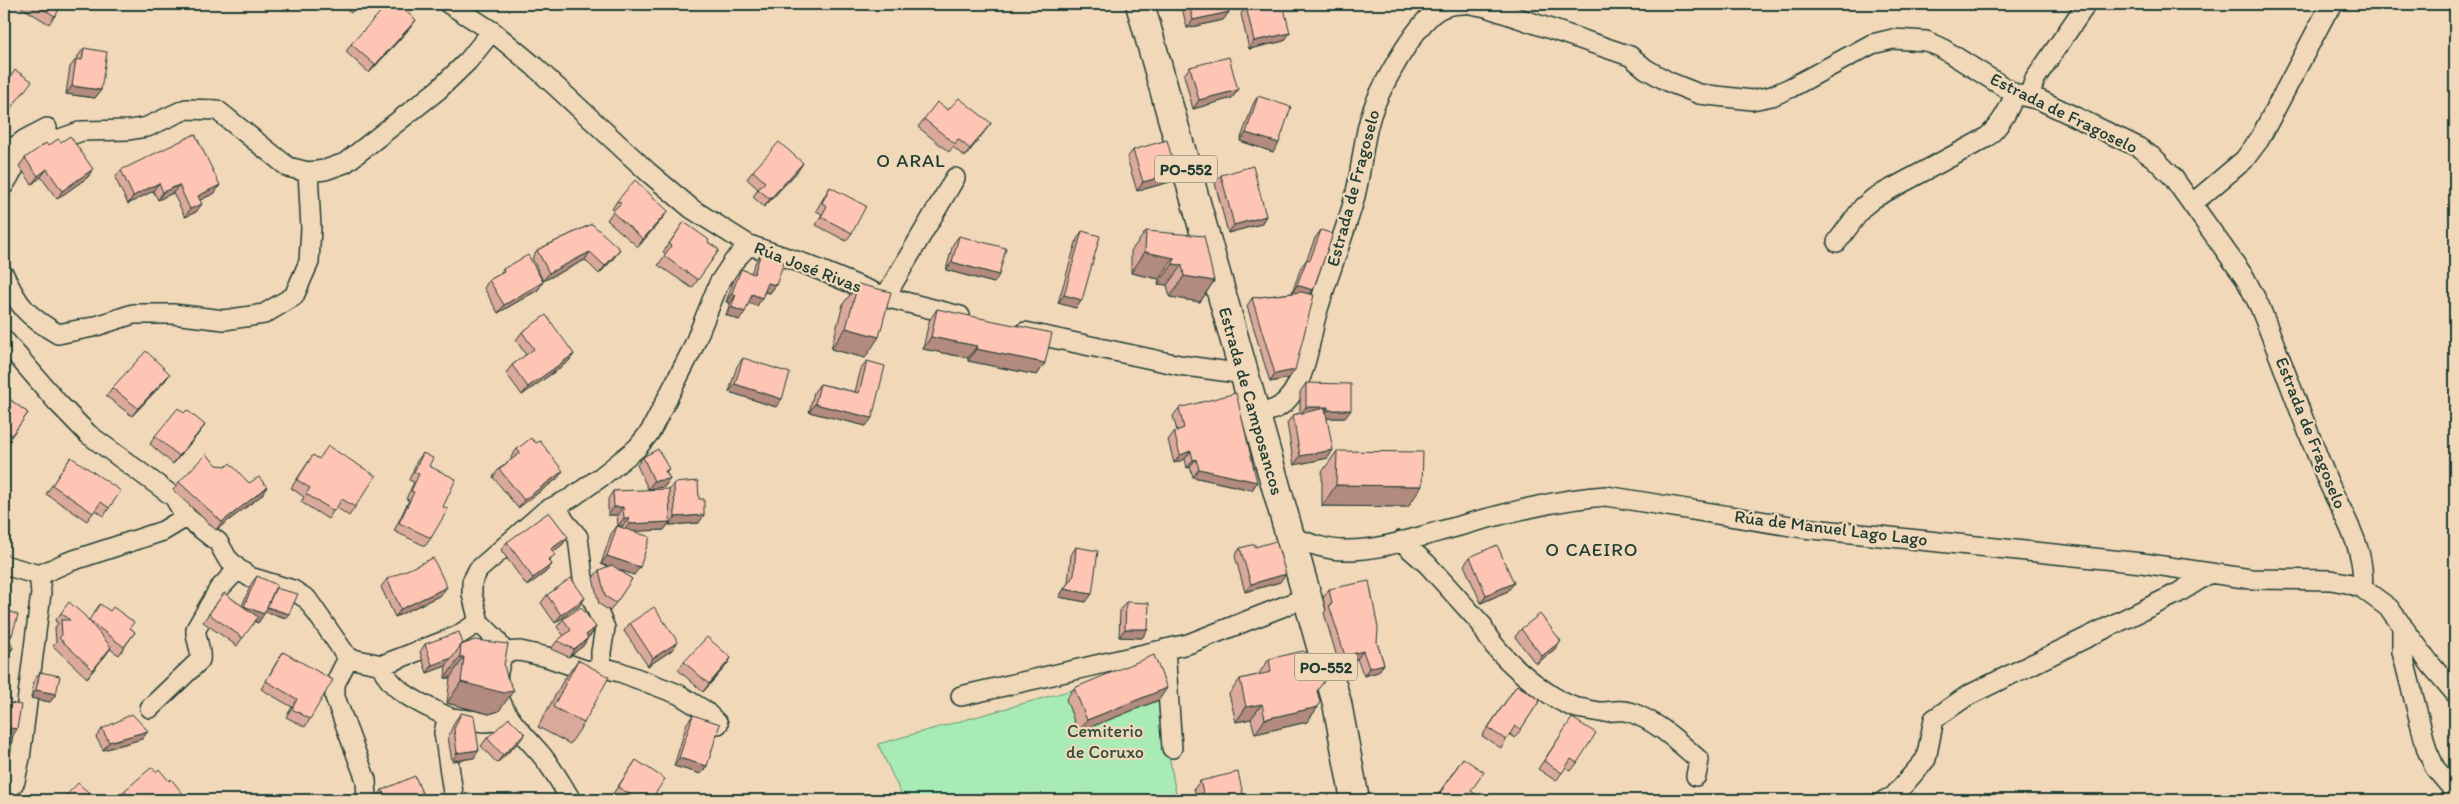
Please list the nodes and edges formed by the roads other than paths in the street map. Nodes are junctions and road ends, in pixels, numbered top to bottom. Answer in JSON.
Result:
{"nodes":[{"id":1,"x":449,"y":4,"type":"edge"},
{"id":2,"x":1140,"y":4,"type":"edge"},
{"id":3,"x":1464,"y":4,"type":"edge"},
{"id":4,"x":1470,"y":4,"type":"edge"},
{"id":5,"x":2084,"y":4,"type":"edge"},
{"id":6,"x":2334,"y":4,"type":"edge"},
{"id":7,"x":1435,"y":7,"type":"edge"},
{"id":8,"x":492,"y":31,"type":"junction"},
{"id":9,"x":2022,"y":95,"type":"junction"},
{"id":10,"x":47,"y":128,"type":"dead end"},
{"id":11,"x":4,"y":154,"type":"edge"},
{"id":12,"x":308,"y":172,"type":"junction"},
{"id":13,"x":955,"y":178,"type":"dead end"},
{"id":14,"x":4,"y":185,"type":"edge"},
{"id":15,"x":2192,"y":204,"type":"junction"},
{"id":16,"x":1837,"y":242,"type":"dead end"},
{"id":17,"x":749,"y":245,"type":"junction"},
{"id":18,"x":4,"y":275,"type":"edge"},
{"id":19,"x":885,"y":297,"type":"junction"},
{"id":20,"x":976,"y":320,"type":"edge"},
{"id":21,"x":1004,"y":327,"type":"edge"},
{"id":22,"x":4,"y":340,"type":"edge"},
{"id":23,"x":1244,"y":374,"type":"junction"},
{"id":24,"x":1255,"y":415,"type":"junction"},
{"id":25,"x":556,"y":506,"type":"junction"},
{"id":26,"x":186,"y":517,"type":"junction"},
{"id":27,"x":1288,"y":536,"type":"junction"},
{"id":28,"x":1401,"y":541,"type":"junction"},
{"id":29,"x":4,"y":565,"type":"edge"},
{"id":30,"x":238,"y":569,"type":"junction"},
{"id":31,"x":2210,"y":573,"type":"junction"},
{"id":32,"x":39,"y":576,"type":"junction"},
{"id":33,"x":2370,"y":593,"type":"junction"},
{"id":34,"x":1305,"y":598,"type":"junction"},
{"id":35,"x":479,"y":622,"type":"junction"},
{"id":36,"x":2402,"y":625,"type":"junction"},
{"id":37,"x":1165,"y":649,"type":"junction"},
{"id":38,"x":504,"y":652,"type":"junction"},
{"id":39,"x":348,"y":658,"type":"junction"},
{"id":40,"x":382,"y":665,"type":"junction"},
{"id":41,"x":601,"y":667,"type":"junction"},
{"id":42,"x":2455,"y":693,"type":"edge"},
{"id":43,"x":962,"y":696,"type":"dead end"},
{"id":44,"x":150,"y":708,"type":"dead end"},
{"id":45,"x":448,"y":717,"type":"junction"},
{"id":46,"x":509,"y":719,"type":"junction"},
{"id":47,"x":718,"y":724,"type":"edge"},
{"id":48,"x":1172,"y":748,"type":"dead end"},
{"id":49,"x":1696,"y":776,"type":"dead end"},
{"id":50,"x":2455,"y":792,"type":"edge"},
{"id":51,"x":4,"y":798,"type":"edge"},
{"id":52,"x":367,"y":800,"type":"edge"},
{"id":53,"x":454,"y":800,"type":"edge"},
{"id":54,"x":570,"y":800,"type":"edge"},
{"id":55,"x":1355,"y":800,"type":"edge"},
{"id":56,"x":1885,"y":800,"type":"edge"}],
"edges":[{"from":1,"to":8,"type":"street","name":"Rúa José Rivas"},
{"from":2,"to":23,"type":"main road","name":"Estrada de Camposancos","number":"PO-552"},
{"from":3,"to":7,"type":"street","name":"Estrada de Fragoselo"},
{"from":4,"to":9,"type":"street","name":"Estrada de Fragoselo"},
{"from":5,"to":9,"type":"street"},
{"from":6,"to":15,"type":"street"},
{"from":7,"to":24,"type":"street","name":"Estrada de Fragoselo"},
{"from":8,"to":12,"type":"street"},
{"from":8,"to":17,"type":"street","name":"Rúa José Rivas"},
{"from":9,"to":15,"type":"street","name":"Estrada de Fragoselo"},
{"from":9,"to":16,"type":"street"},
{"from":10,"to":11,"type":"street"},
{"from":12,"to":14,"type":"street"},
{"from":12,"to":18,"type":"street"},
{"from":13,"to":19,"type":"street"},
{"from":15,"to":33,"type":"street","name":"Estrada de Fragoselo"},
{"from":17,"to":19,"type":"street","name":"Rúa José Rivas"},
{"from":17,"to":25,"type":"street"},
{"from":19,"to":20,"type":"street","name":"Rúa José Rivas"},
{"from":21,"to":23,"type":"street"},
{"from":22,"to":26,"type":"street"},
{"from":23,"to":24,"type":"main road","name":"Estrada de Camposancos","number":"PO-552"},
{"from":24,"to":27,"type":"main road","name":"Estrada de Camposancos","number":"PO-552"},
{"from":25,"to":35,"type":"street"},
{"from":25,"to":41,"type":"street"},
{"from":26,"to":30,"type":"street"},
{"from":26,"to":32,"type":"street"},
{"from":27,"to":28,"type":"street","name":"Rúa de Manuel Lago Lago"},
{"from":27,"to":34,"type":"main road","name":"Estrada de Camposancos","number":"PO-552"},
{"from":28,"to":31,"type":"street","name":"Rúa de Manuel Lago Lago"},
{"from":28,"to":49,"type":"street"},
{"from":29,"to":32,"type":"street"},
{"from":30,"to":39,"type":"street"},
{"from":30,"to":44,"type":"street"},
{"from":31,"to":33,"type":"street","name":"Rúa de Manuel Lago Lago"},
{"from":31,"to":56,"type":"street"},
{"from":32,"to":51,"type":"street"},
{"from":33,"to":36,"type":"street"},
{"from":34,"to":37,"type":"street"},
{"from":34,"to":55,"type":"main road","name":"Estrada de Camposancos","number":"PO-552"},
{"from":35,"to":38,"type":"street"},
{"from":35,"to":40,"type":"street"},
{"from":36,"to":42,"type":"street"},
{"from":36,"to":50,"type":"street"},
{"from":37,"to":43,"type":"street"},
{"from":37,"to":48,"type":"street"},
{"from":38,"to":41,"type":"street"},
{"from":38,"to":46,"type":"street"},
{"from":39,"to":40,"type":"street"},
{"from":39,"to":52,"type":"street"},
{"from":40,"to":45,"type":"street"},
{"from":41,"to":47,"type":"street"},
{"from":45,"to":46,"type":"street"},
{"from":45,"to":53,"type":"street"},
{"from":46,"to":54,"type":"street"}]}
